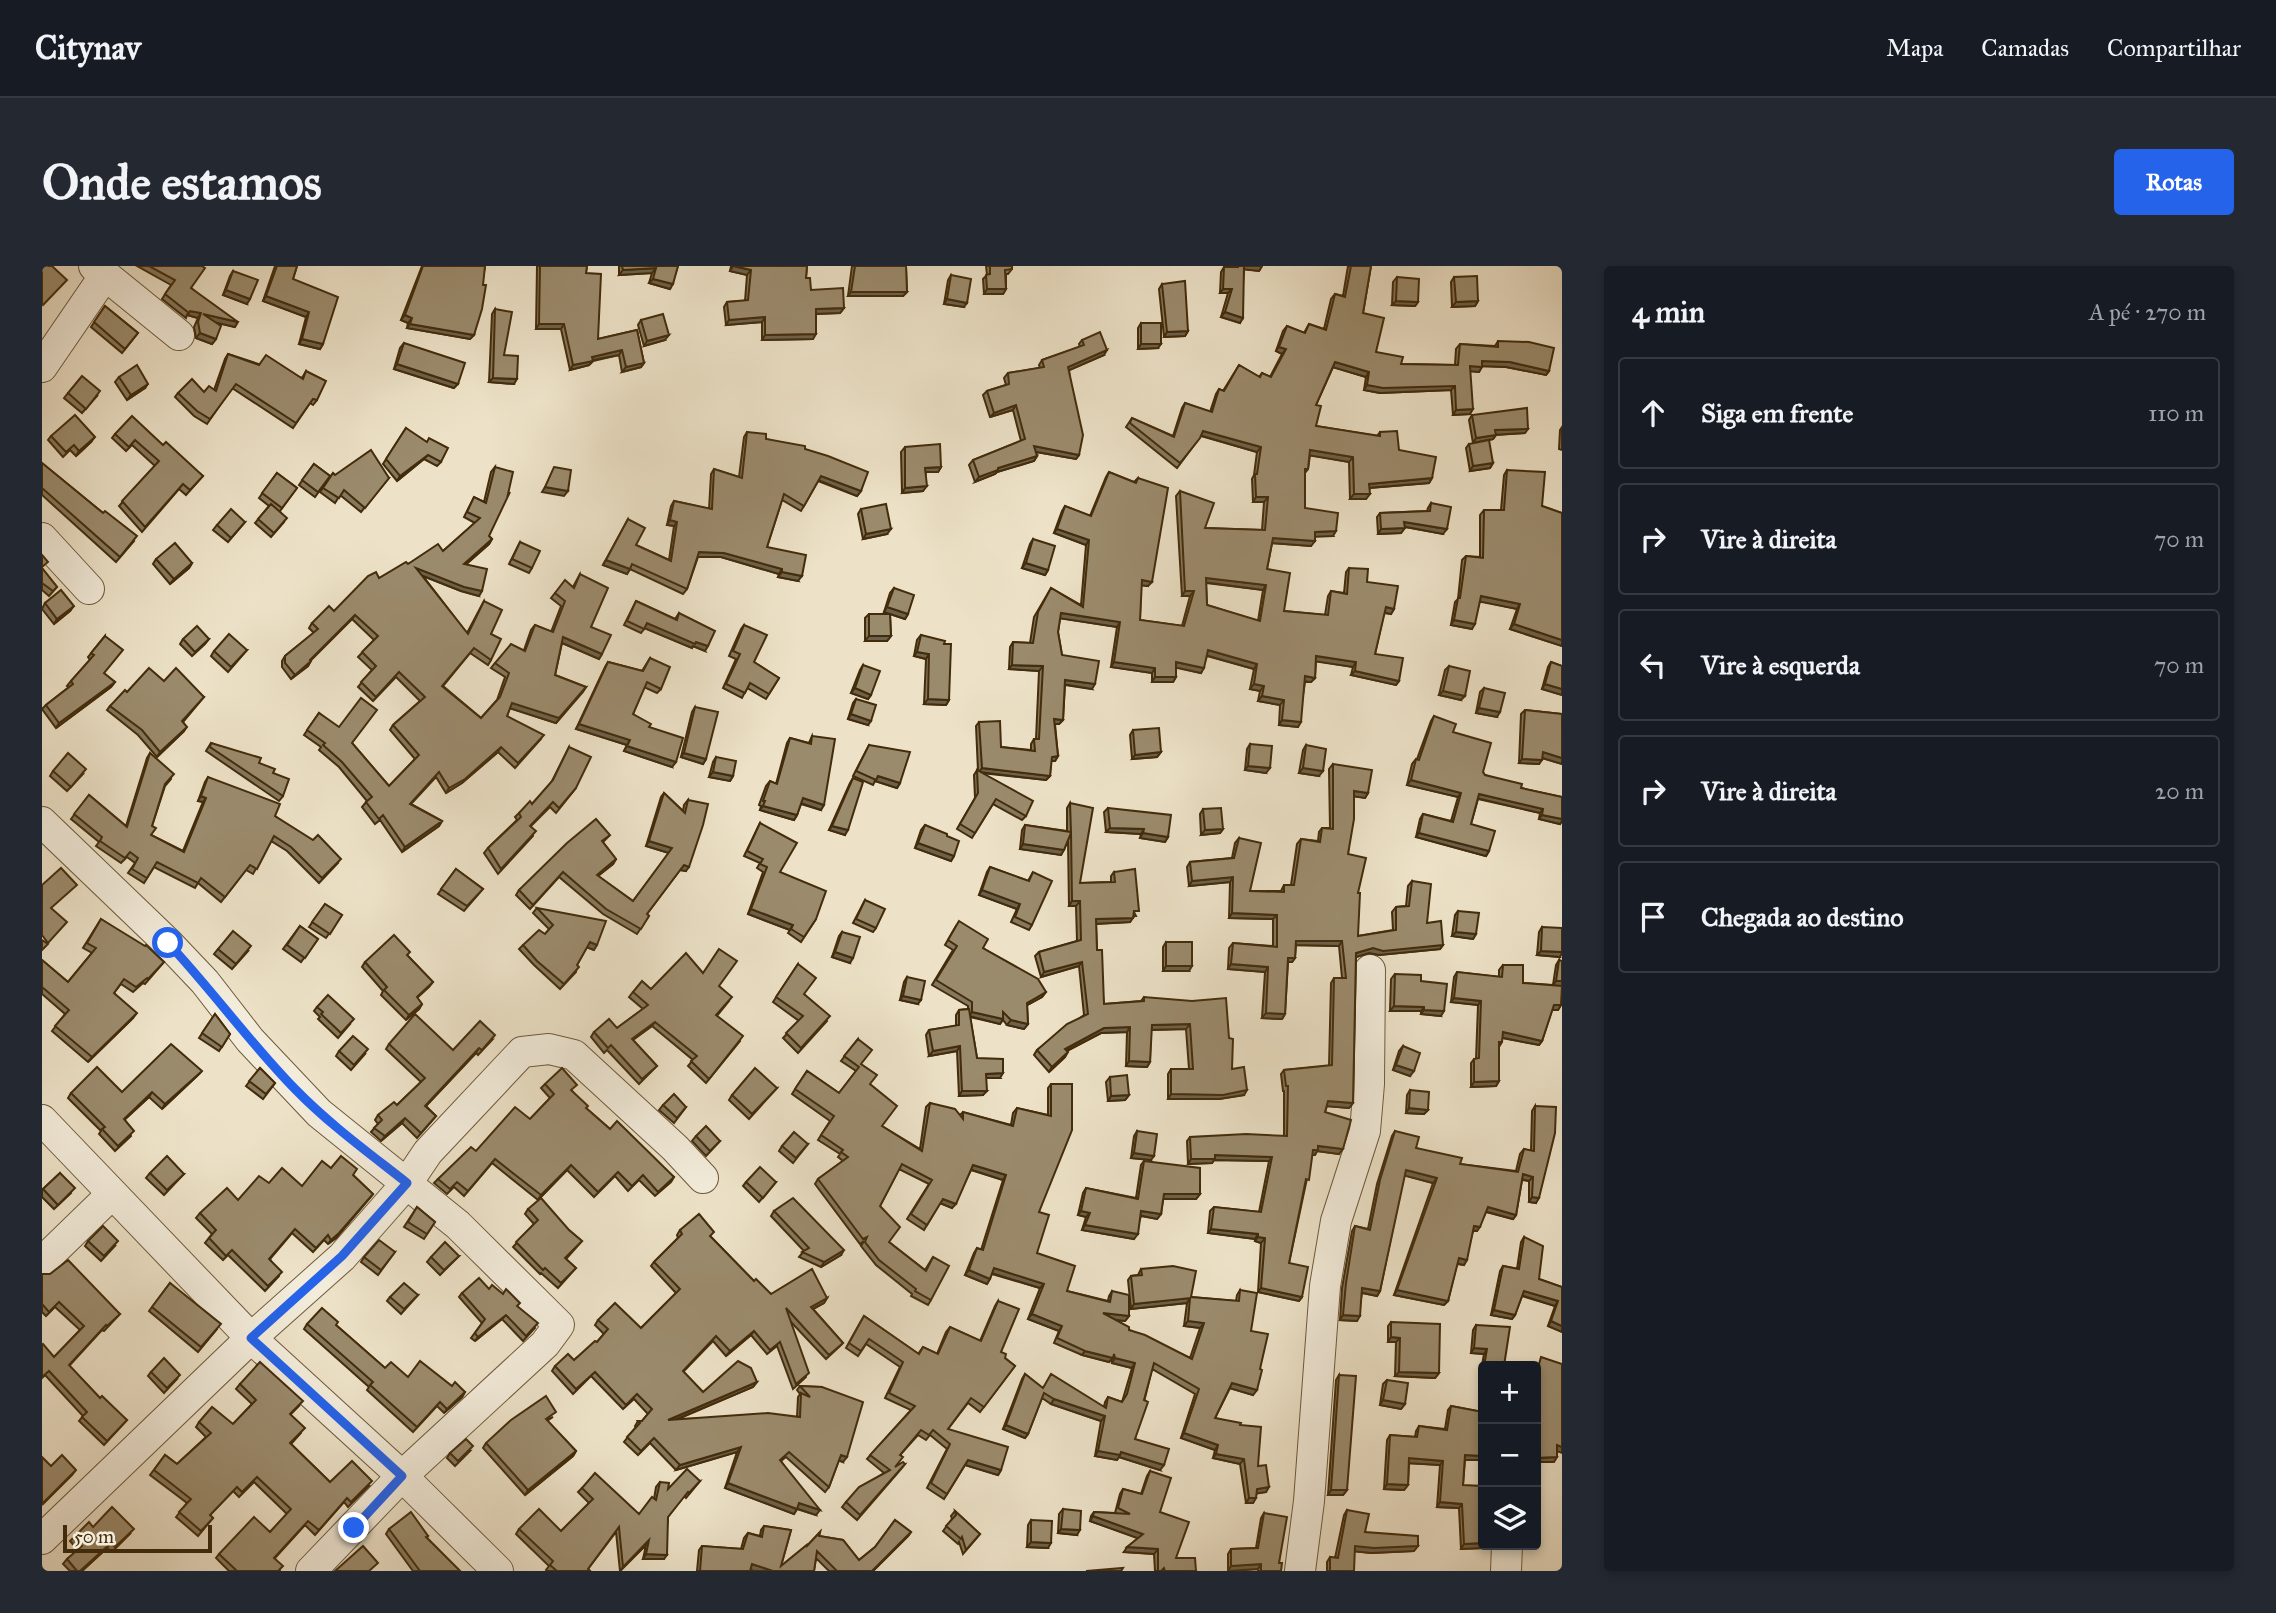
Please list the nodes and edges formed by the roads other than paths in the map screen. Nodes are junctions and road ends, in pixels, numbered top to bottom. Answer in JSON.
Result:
{"nodes":[{"id":1,"x":99,"y":271,"type":"edge"},
{"id":2,"x":179,"y":335,"type":"dead end"},
{"id":3,"x":42,"y":367,"type":"edge"},
{"id":4,"x":42,"y":538,"type":"edge"},
{"id":5,"x":89,"y":589,"type":"dead end"},
{"id":6,"x":42,"y":822,"type":"edge"},
{"id":7,"x":1370,"y":970,"type":"dead end"},
{"id":8,"x":42,"y":1120,"type":"edge"},
{"id":9,"x":703,"y":1178,"type":"dead end"},
{"id":10,"x":407,"y":1183,"type":"junction"},
{"id":11,"x":111,"y":1195,"type":"junction"},
{"id":12,"x":42,"y":1262,"type":"edge"},
{"id":13,"x":251,"y":1338,"type":"junction"},
{"id":14,"x":402,"y":1476,"type":"junction"},
{"id":15,"x":42,"y":1539,"type":"edge"},
{"id":16,"x":1507,"y":1550,"type":"edge"},
{"id":17,"x":311,"y":1571,"type":"edge"},
{"id":18,"x":498,"y":1571,"type":"edge"},
{"id":19,"x":1300,"y":1571,"type":"edge"},
{"id":20,"x":1506,"y":1571,"type":"edge"}],
"edges":[{"from":1,"to":2,"type":"street"},
{"from":1,"to":3,"type":"street"},
{"from":4,"to":5,"type":"street"},
{"from":6,"to":10,"type":"street"},
{"from":7,"to":19,"type":"street"},
{"from":8,"to":11,"type":"street"},
{"from":9,"to":10,"type":"street"},
{"from":10,"to":13,"type":"street"},
{"from":10,"to":14,"type":"street"},
{"from":11,"to":12,"type":"street"},
{"from":11,"to":13,"type":"street"},
{"from":13,"to":14,"type":"street"},
{"from":13,"to":15,"type":"street"},
{"from":14,"to":17,"type":"street"},
{"from":14,"to":18,"type":"street"},
{"from":16,"to":20,"type":"street"}]}
